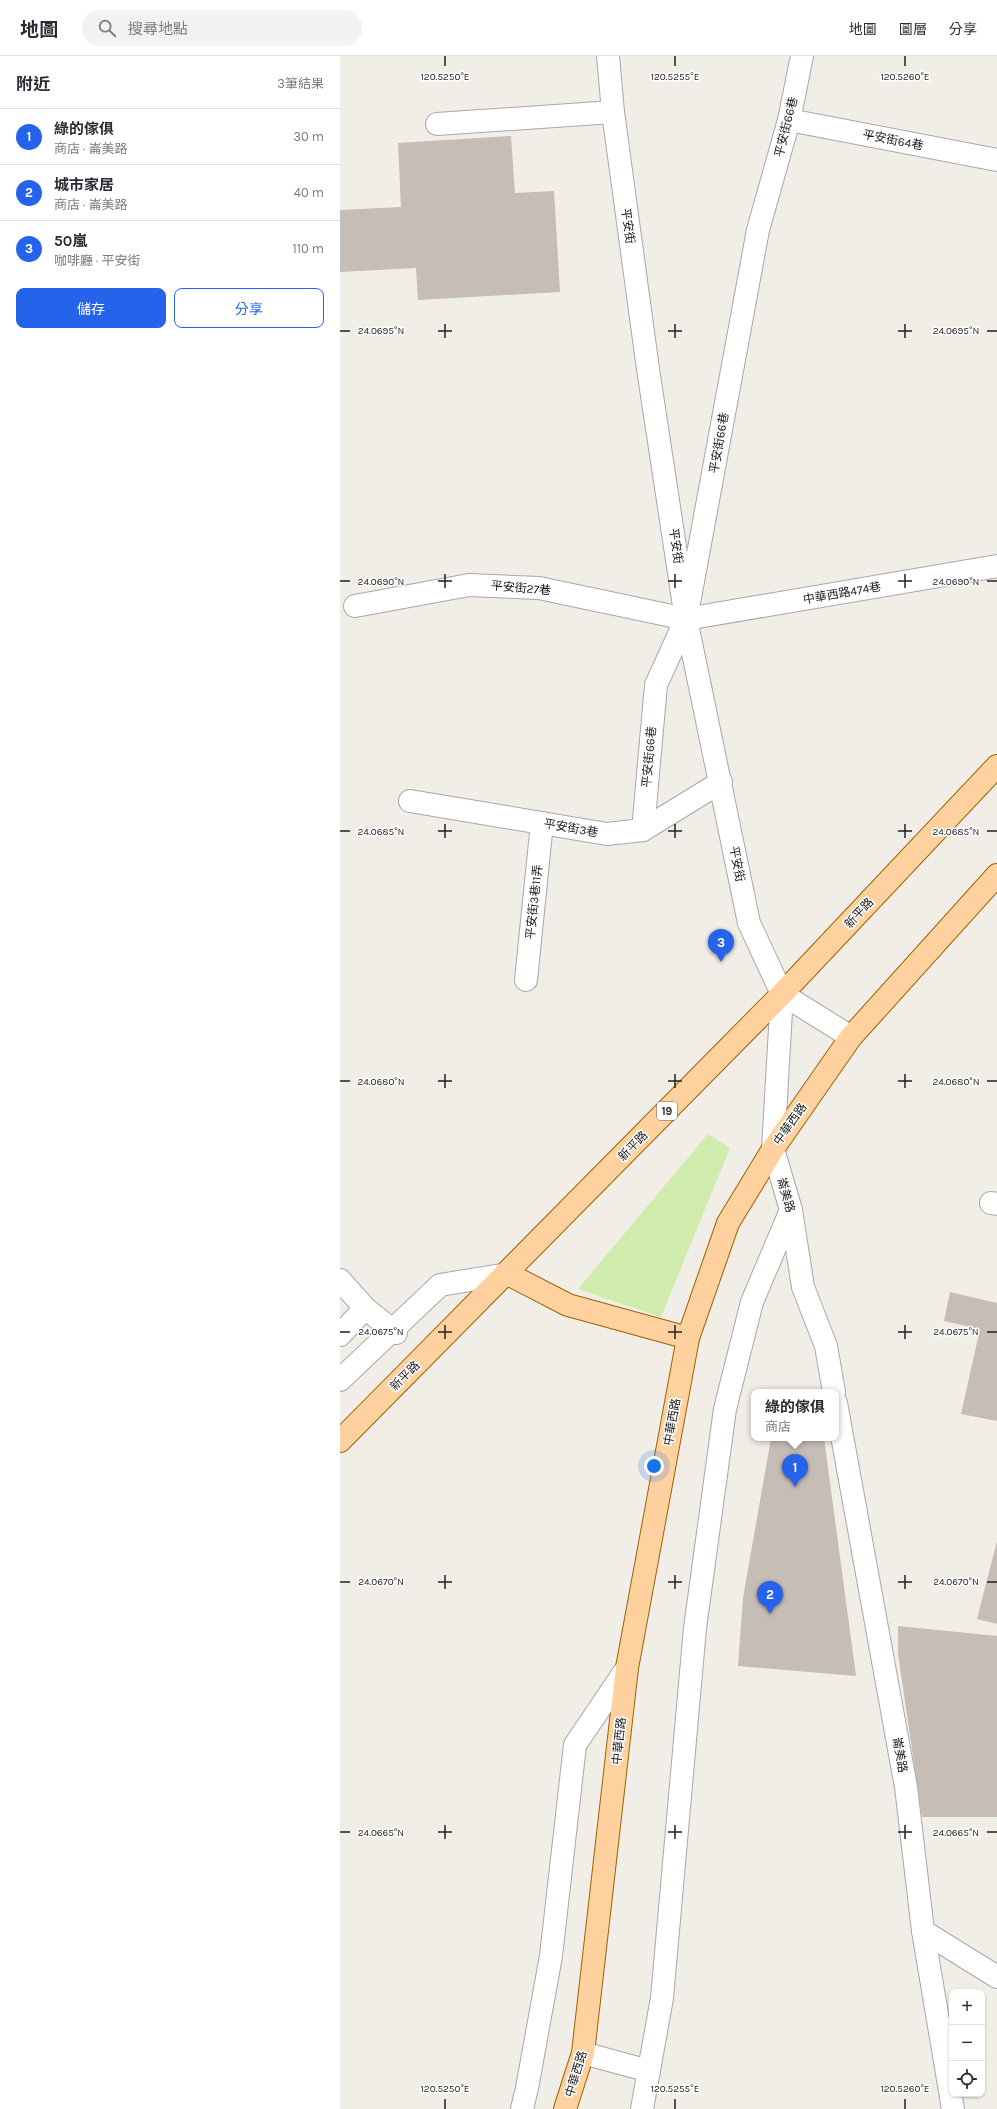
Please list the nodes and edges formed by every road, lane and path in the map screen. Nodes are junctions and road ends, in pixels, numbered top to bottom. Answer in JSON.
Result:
{"nodes":[{"id":1,"x":608,"y":56,"type":"edge"},
{"id":2,"x":802,"y":56,"type":"edge"},
{"id":3,"x":613,"y":112,"type":"junction"},
{"id":4,"x":789,"y":120,"type":"junction"},
{"id":5,"x":437,"y":124,"type":"dead end"},
{"id":6,"x":997,"y":160,"type":"edge"},
{"id":7,"x":997,"y":566,"type":"edge"},
{"id":8,"x":355,"y":606,"type":"dead end"},
{"id":9,"x":686,"y":619,"type":"junction"},
{"id":10,"x":994,"y":776,"type":"edge"},
{"id":11,"x":721,"y":782,"type":"junction"},
{"id":12,"x":410,"y":801,"type":"dead end"},
{"id":13,"x":542,"y":823,"type":"junction"},
{"id":14,"x":643,"y":830,"type":"junction"},
{"id":15,"x":997,"y":875,"type":"edge"},
{"id":16,"x":526,"y":980,"type":"dead end"},
{"id":17,"x":782,"y":994,"type":"junction"},
{"id":18,"x":851,"y":1037,"type":"junction"},
{"id":19,"x":773,"y":1149,"type":"junction"},
{"id":20,"x":791,"y":1210,"type":"junction"},
{"id":21,"x":508,"y":1274,"type":"junction"},
{"id":22,"x":340,"y":1280,"type":"edge"},
{"id":23,"x":365,"y":1308,"type":"junction"},
{"id":24,"x":394,"y":1331,"type":"junction"},
{"id":25,"x":340,"y":1335,"type":"edge"},
{"id":26,"x":688,"y":1338,"type":"junction"},
{"id":27,"x":340,"y":1380,"type":"edge"},
{"id":28,"x":833,"y":1389,"type":"edge"},
{"id":29,"x":839,"y":1419,"type":"edge"},
{"id":30,"x":340,"y":1441,"type":"edge"},
{"id":31,"x":627,"y":1668,"type":"junction"},
{"id":32,"x":923,"y":1931,"type":"junction"},
{"id":33,"x":997,"y":1975,"type":"edge"},
{"id":34,"x":583,"y":2053,"type":"junction"},
{"id":35,"x":649,"y":2071,"type":"junction"},
{"id":36,"x":522,"y":2109,"type":"edge"},
{"id":37,"x":565,"y":2109,"type":"edge"},
{"id":38,"x":642,"y":2109,"type":"edge"},
{"id":39,"x":953,"y":2109,"type":"edge"}],
"edges":[{"from":1,"to":3,"type":"street","name":"平安街"},
{"from":2,"to":4,"type":"street","name":"平安街66巷"},
{"from":3,"to":5,"type":"street"},
{"from":3,"to":9,"type":"street","name":"平安街"},
{"from":4,"to":6,"type":"street","name":"平安街64巷"},
{"from":4,"to":9,"type":"street","name":"平安街66巷"},
{"from":7,"to":9,"type":"street","name":"中華西路474巷"},
{"from":8,"to":9,"type":"street","name":"平安街27巷"},
{"from":9,"to":11,"type":"street","name":"平安街"},
{"from":9,"to":14,"type":"street","name":"平安街66巷"},
{"from":10,"to":17,"type":"main road","name":"新平路","number":"19"},
{"from":11,"to":14,"type":"street","name":"平安街3巷"},
{"from":11,"to":17,"type":"street","name":"平安街"},
{"from":12,"to":13,"type":"street","name":"平安街3巷"},
{"from":13,"to":14,"type":"street","name":"平安街3巷"},
{"from":13,"to":16,"type":"street","name":"平安街3巷11弄"},
{"from":15,"to":18,"type":"main road","name":"中華西路"},
{"from":17,"to":18,"type":"street"},
{"from":17,"to":19,"type":"street","name":"崙美路"},
{"from":17,"to":21,"type":"main road","name":"新平路","number":"19"},
{"from":18,"to":19,"type":"main road","name":"中華西路"},
{"from":19,"to":20,"type":"street","name":"崙美路"},
{"from":19,"to":26,"type":"main road","name":"中華西路"},
{"from":20,"to":28,"type":"street","name":"崙美路"},
{"from":20,"to":35,"type":"street"},
{"from":21,"to":24,"type":"street"},
{"from":21,"to":26,"type":"main road"},
{"from":21,"to":30,"type":"main road","name":"新平路","number":"19"},
{"from":22,"to":23,"type":"street"},
{"from":23,"to":24,"type":"street"},
{"from":23,"to":25,"type":"street"},
{"from":24,"to":27,"type":"street"},
{"from":26,"to":31,"type":"main road","name":"中華西路"},
{"from":29,"to":32,"type":"street","name":"崙美路"},
{"from":31,"to":34,"type":"main road","name":"中華西路"},
{"from":31,"to":36,"type":"street"},
{"from":32,"to":33,"type":"street"},
{"from":32,"to":39,"type":"street","name":"崙美路"},
{"from":34,"to":35,"type":"street"},
{"from":34,"to":37,"type":"main road","name":"中華西路"},
{"from":35,"to":38,"type":"street"}]}
